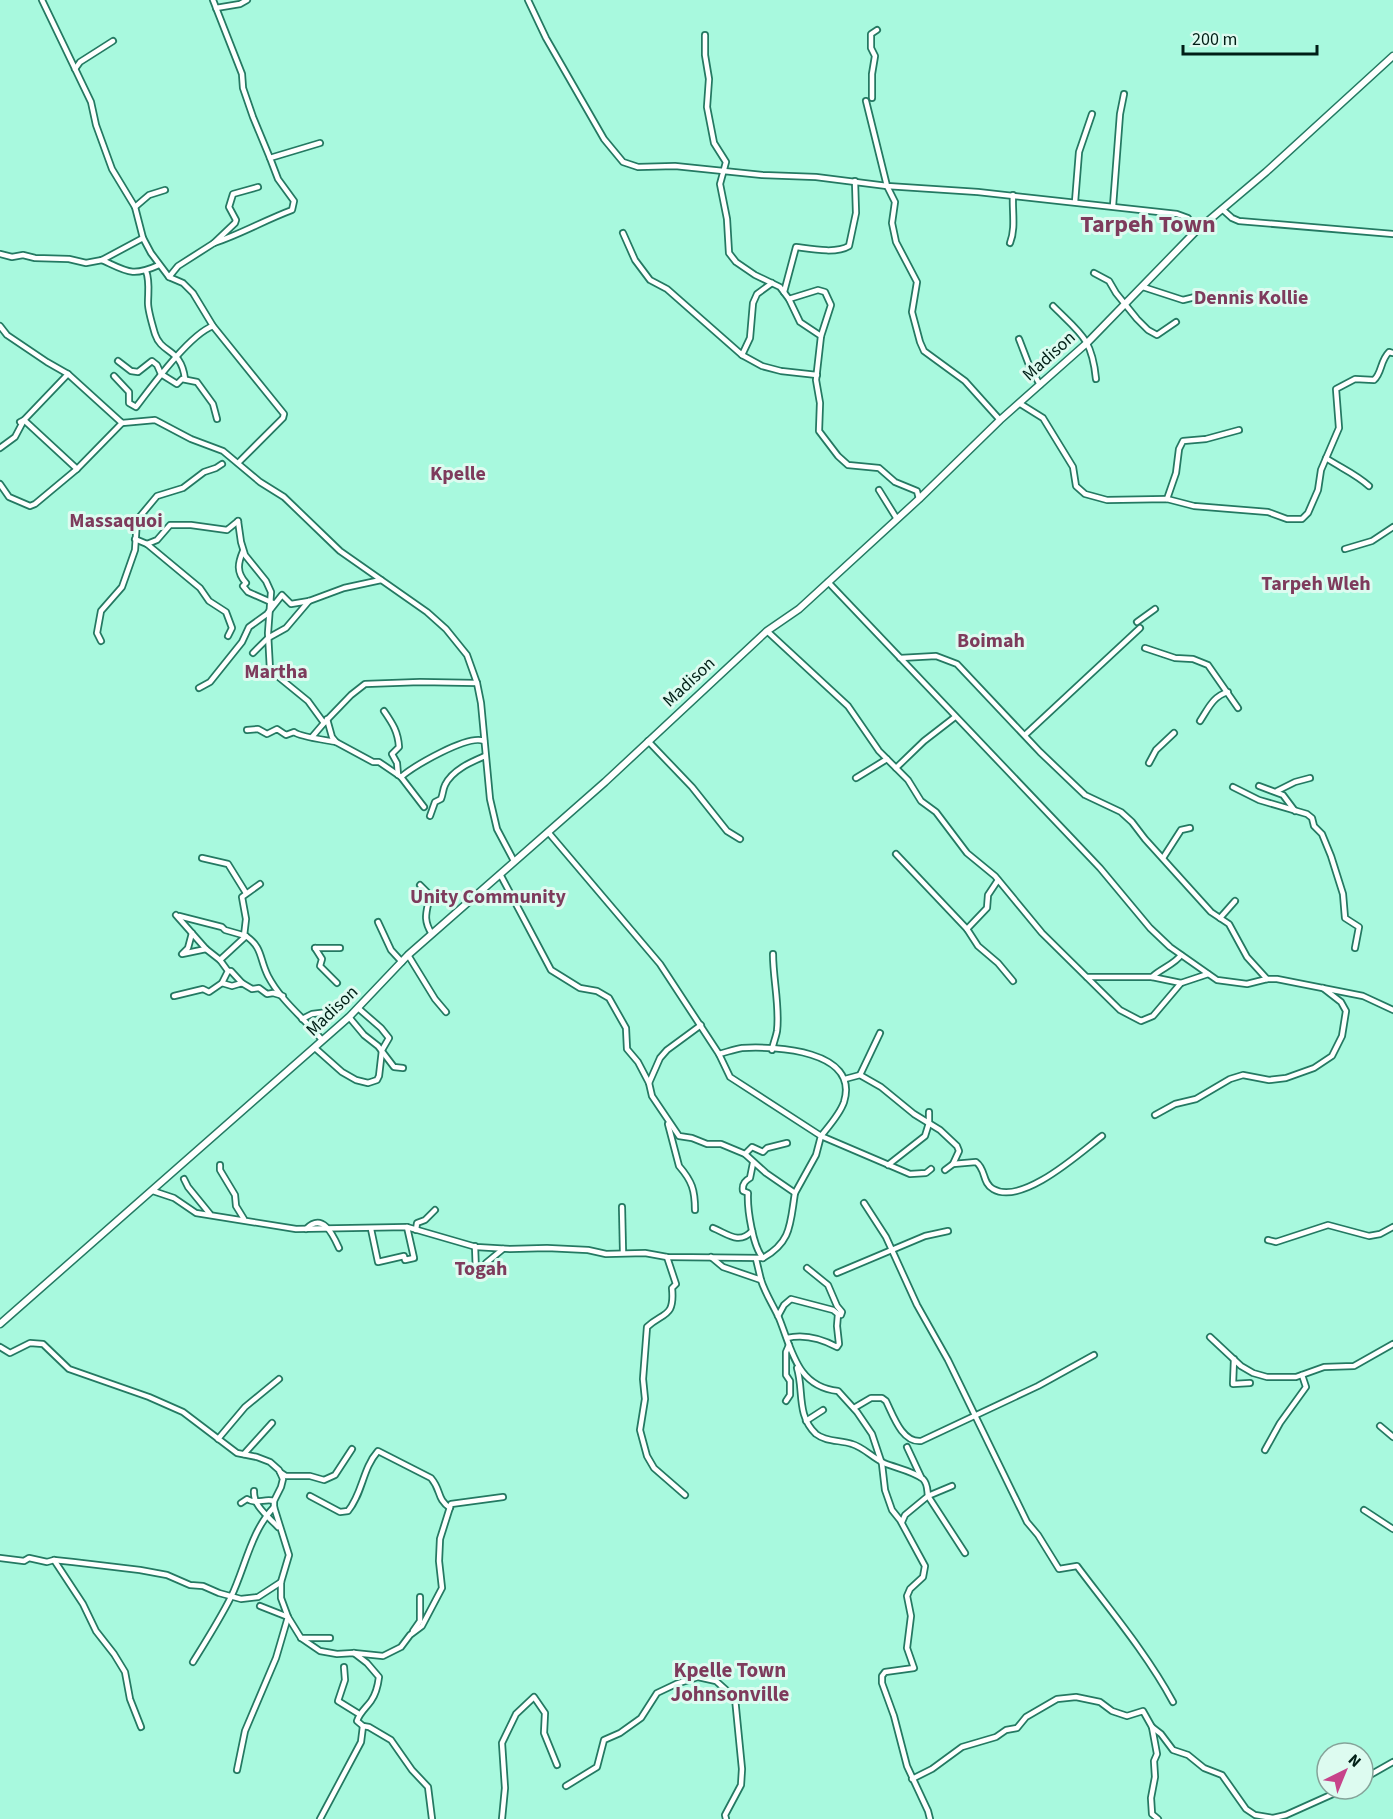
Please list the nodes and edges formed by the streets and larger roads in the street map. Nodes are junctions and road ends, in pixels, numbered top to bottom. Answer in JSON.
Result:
{"nodes":[{"id":1,"x":42,"y":0,"type":"edge"},
{"id":2,"x":213,"y":0,"type":"edge"},
{"id":3,"x":247,"y":0,"type":"edge"},
{"id":4,"x":531,"y":1,"type":"edge"},
{"id":5,"x":216,"y":8,"type":"junction"},
{"id":6,"x":877,"y":30,"type":"dead end"},
{"id":7,"x":705,"y":35,"type":"dead end"},
{"id":8,"x":113,"y":41,"type":"dead end"},
{"id":9,"x":1393,"y":56,"type":"edge"},
{"id":10,"x":75,"y":69,"type":"junction"},
{"id":11,"x":1124,"y":94,"type":"dead end"},
{"id":12,"x":872,"y":98,"type":"dead end"},
{"id":13,"x":867,"y":101,"type":"dead end"},
{"id":14,"x":1092,"y":114,"type":"dead end"},
{"id":15,"x":320,"y":143,"type":"dead end"},
{"id":16,"x":270,"y":158,"type":"junction"},
{"id":17,"x":723,"y":172,"type":"junction"},
{"id":18,"x":855,"y":182,"type":"junction"},
{"id":19,"x":887,"y":186,"type":"junction"},
{"id":20,"x":258,"y":187,"type":"dead end"},
{"id":21,"x":165,"y":189,"type":"dead end"},
{"id":22,"x":1013,"y":195,"type":"junction"},
{"id":23,"x":1075,"y":202,"type":"junction"},
{"id":24,"x":1113,"y":206,"type":"junction"},
{"id":25,"x":135,"y":207,"type":"junction"},
{"id":26,"x":1222,"y":209,"type":"junction"},
{"id":27,"x":1196,"y":231,"type":"junction"},
{"id":28,"x":623,"y":233,"type":"dead end"},
{"id":29,"x":1393,"y":234,"type":"edge"},
{"id":30,"x":143,"y":238,"type":"junction"},
{"id":31,"x":214,"y":243,"type":"junction"},
{"id":32,"x":1010,"y":243,"type":"dead end"},
{"id":33,"x":0,"y":254,"type":"edge"},
{"id":34,"x":102,"y":260,"type":"junction"},
{"id":35,"x":159,"y":265,"type":"junction"},
{"id":36,"x":146,"y":271,"type":"junction"},
{"id":37,"x":1094,"y":273,"type":"dead end"},
{"id":38,"x":169,"y":277,"type":"junction"},
{"id":39,"x":772,"y":283,"type":"junction"},
{"id":40,"x":1143,"y":287,"type":"junction"},
{"id":41,"x":784,"y":292,"type":"junction"},
{"id":42,"x":1244,"y":294,"type":"dead end"},
{"id":43,"x":789,"y":299,"type":"junction"},
{"id":44,"x":1125,"y":304,"type":"junction"},
{"id":45,"x":1053,"y":306,"type":"dead end"},
{"id":46,"x":1176,"y":322,"type":"dead end"},
{"id":47,"x":0,"y":326,"type":"edge"},
{"id":48,"x":213,"y":326,"type":"junction"},
{"id":49,"x":821,"y":336,"type":"junction"},
{"id":50,"x":1019,"y":339,"type":"dead end"},
{"id":51,"x":1088,"y":342,"type":"junction"},
{"id":52,"x":1393,"y":353,"type":"edge"},
{"id":53,"x":742,"y":355,"type":"junction"},
{"id":54,"x":178,"y":357,"type":"junction"},
{"id":55,"x":118,"y":361,"type":"dead end"},
{"id":56,"x":68,"y":374,"type":"junction"},
{"id":57,"x":161,"y":374,"type":"junction"},
{"id":58,"x":817,"y":375,"type":"junction"},
{"id":59,"x":114,"y":376,"type":"dead end"},
{"id":60,"x":185,"y":379,"type":"junction"},
{"id":61,"x":1096,"y":379,"type":"dead end"},
{"id":62,"x":1040,"y":385,"type":"junction"},
{"id":63,"x":1019,"y":403,"type":"junction"},
{"id":64,"x":217,"y":419,"type":"dead end"},
{"id":65,"x":1000,"y":420,"type":"junction"},
{"id":66,"x":22,"y":421,"type":"junction"},
{"id":67,"x":122,"y":423,"type":"junction"},
{"id":68,"x":1239,"y":430,"type":"dead end"},
{"id":69,"x":0,"y":448,"type":"edge"},
{"id":70,"x":1326,"y":458,"type":"junction"},
{"id":71,"x":238,"y":463,"type":"junction"},
{"id":72,"x":222,"y":464,"type":"dead end"},
{"id":73,"x":77,"y":470,"type":"junction"},
{"id":74,"x":0,"y":484,"type":"edge"},
{"id":75,"x":1369,"y":486,"type":"dead end"},
{"id":76,"x":879,"y":490,"type":"dead end"},
{"id":77,"x":919,"y":499,"type":"junction"},
{"id":78,"x":1167,"y":499,"type":"junction"},
{"id":79,"x":897,"y":519,"type":"junction"},
{"id":80,"x":1393,"y":527,"type":"edge"},
{"id":81,"x":135,"y":539,"type":"junction"},
{"id":82,"x":147,"y":544,"type":"junction"},
{"id":83,"x":1345,"y":549,"type":"dead end"},
{"id":84,"x":244,"y":550,"type":"junction"},
{"id":85,"x":381,"y":580,"type":"junction"},
{"id":86,"x":828,"y":582,"type":"junction"},
{"id":87,"x":309,"y":601,"type":"junction"},
{"id":88,"x":273,"y":603,"type":"junction"},
{"id":89,"x":1155,"y":609,"type":"dead end"},
{"id":90,"x":269,"y":612,"type":"junction"},
{"id":91,"x":1137,"y":622,"type":"dead end"},
{"id":92,"x":1140,"y":628,"type":"dead end"},
{"id":93,"x":767,"y":631,"type":"junction"},
{"id":94,"x":228,"y":636,"type":"dead end"},
{"id":95,"x":268,"y":638,"type":"junction"},
{"id":96,"x":102,"y":641,"type":"dead end"},
{"id":97,"x":1145,"y":648,"type":"dead end"},
{"id":98,"x":253,"y":653,"type":"dead end"},
{"id":99,"x":900,"y":658,"type":"junction"},
{"id":100,"x":477,"y":683,"type":"junction"},
{"id":101,"x":199,"y":688,"type":"dead end"},
{"id":102,"x":1228,"y":692,"type":"junction"},
{"id":103,"x":1238,"y":708,"type":"dead end"},
{"id":104,"x":384,"y":711,"type":"dead end"},
{"id":105,"x":955,"y":717,"type":"junction"},
{"id":106,"x":325,"y":721,"type":"junction"},
{"id":107,"x":1200,"y":721,"type":"dead end"},
{"id":108,"x":248,"y":730,"type":"dead end"},
{"id":109,"x":1174,"y":733,"type":"dead end"},
{"id":110,"x":1024,"y":735,"type":"junction"},
{"id":111,"x":312,"y":736,"type":"junction"},
{"id":112,"x":484,"y":741,"type":"junction"},
{"id":113,"x":648,"y":741,"type":"junction"},
{"id":114,"x":336,"y":742,"type":"junction"},
{"id":115,"x":485,"y":756,"type":"junction"},
{"id":116,"x":887,"y":759,"type":"junction"},
{"id":117,"x":1149,"y":764,"type":"dead end"},
{"id":118,"x":896,"y":768,"type":"junction"},
{"id":119,"x":400,"y":776,"type":"junction"},
{"id":120,"x":856,"y":778,"type":"dead end"},
{"id":121,"x":1310,"y":778,"type":"dead end"},
{"id":122,"x":1259,"y":786,"type":"dead end"},
{"id":123,"x":1233,"y":787,"type":"dead end"},
{"id":124,"x":1277,"y":791,"type":"junction"},
{"id":125,"x":424,"y":807,"type":"dead end"},
{"id":126,"x":1296,"y":811,"type":"junction"},
{"id":127,"x":430,"y":816,"type":"dead end"},
{"id":128,"x":1190,"y":828,"type":"dead end"},
{"id":129,"x":548,"y":832,"type":"junction"},
{"id":130,"x":740,"y":839,"type":"dead end"},
{"id":131,"x":896,"y":854,"type":"dead end"},
{"id":132,"x":202,"y":858,"type":"dead end"},
{"id":133,"x":1163,"y":858,"type":"junction"},
{"id":134,"x":514,"y":861,"type":"junction"},
{"id":135,"x":500,"y":874,"type":"junction"},
{"id":136,"x":998,"y":880,"type":"junction"},
{"id":137,"x":260,"y":884,"type":"dead end"},
{"id":138,"x":420,"y":885,"type":"dead end"},
{"id":139,"x":246,"y":892,"type":"junction"},
{"id":140,"x":1235,"y":901,"type":"dead end"},
{"id":141,"x":1220,"y":918,"type":"junction"},
{"id":142,"x":378,"y":922,"type":"dead end"},
{"id":143,"x":967,"y":929,"type":"junction"},
{"id":144,"x":192,"y":933,"type":"junction"},
{"id":145,"x":432,"y":934,"type":"junction"},
{"id":146,"x":245,"y":936,"type":"junction"},
{"id":147,"x":340,"y":948,"type":"dead end"},
{"id":148,"x":1355,"y":948,"type":"dead end"},
{"id":149,"x":206,"y":949,"type":"junction"},
{"id":150,"x":774,"y":954,"type":"dead end"},
{"id":151,"x":1181,"y":955,"type":"junction"},
{"id":152,"x":408,"y":956,"type":"junction"},
{"id":153,"x":220,"y":960,"type":"junction"},
{"id":154,"x":402,"y":962,"type":"junction"},
{"id":155,"x":1201,"y":969,"type":"junction"},
{"id":156,"x":228,"y":971,"type":"junction"},
{"id":157,"x":1208,"y":974,"type":"junction"},
{"id":158,"x":1152,"y":976,"type":"junction"},
{"id":159,"x":1087,"y":977,"type":"junction"},
{"id":160,"x":1195,"y":978,"type":"junction"},
{"id":161,"x":1267,"y":979,"type":"junction"},
{"id":162,"x":1013,"y":981,"type":"dead end"},
{"id":163,"x":222,"y":983,"type":"junction"},
{"id":164,"x":242,"y":983,"type":"junction"},
{"id":165,"x":337,"y":983,"type":"dead end"},
{"id":166,"x":1181,"y":983,"type":"junction"},
{"id":167,"x":1323,"y":988,"type":"junction"},
{"id":168,"x":174,"y":996,"type":"dead end"},
{"id":169,"x":283,"y":996,"type":"junction"},
{"id":170,"x":358,"y":1008,"type":"junction"},
{"id":171,"x":1393,"y":1010,"type":"edge"},
{"id":172,"x":336,"y":1011,"type":"dead end"},
{"id":173,"x":446,"y":1012,"type":"dead end"},
{"id":174,"x":349,"y":1017,"type":"junction"},
{"id":175,"x":302,"y":1019,"type":"junction"},
{"id":176,"x":701,"y":1025,"type":"junction"},
{"id":177,"x":880,"y":1033,"type":"dead end"},
{"id":178,"x":322,"y":1040,"type":"junction"},
{"id":179,"x":315,"y":1048,"type":"junction"},
{"id":180,"x":382,"y":1050,"type":"junction"},
{"id":181,"x":772,"y":1050,"type":"junction"},
{"id":182,"x":719,"y":1054,"type":"junction"},
{"id":183,"x":403,"y":1068,"type":"dead end"},
{"id":184,"x":860,"y":1076,"type":"junction"},
{"id":185,"x":845,"y":1079,"type":"junction"},
{"id":186,"x":649,"y":1083,"type":"junction"},
{"id":187,"x":929,"y":1112,"type":"dead end"},
{"id":188,"x":1155,"y":1115,"type":"dead end"},
{"id":189,"x":667,"y":1118,"type":"junction"},
{"id":190,"x":929,"y":1123,"type":"junction"},
{"id":191,"x":820,"y":1136,"type":"junction"},
{"id":192,"x":1102,"y":1136,"type":"dead end"},
{"id":193,"x":787,"y":1143,"type":"dead end"},
{"id":194,"x":745,"y":1154,"type":"junction"},
{"id":195,"x":753,"y":1163,"type":"junction"},
{"id":196,"x":954,"y":1164,"type":"junction"},
{"id":197,"x":220,"y":1165,"type":"dead end"},
{"id":198,"x":888,"y":1165,"type":"junction"},
{"id":199,"x":931,"y":1169,"type":"dead end"},
{"id":200,"x":945,"y":1170,"type":"dead end"},
{"id":201,"x":184,"y":1179,"type":"dead end"},
{"id":202,"x":153,"y":1191,"type":"junction"},
{"id":203,"x":795,"y":1193,"type":"junction"},
{"id":204,"x":864,"y":1203,"type":"dead end"},
{"id":205,"x":622,"y":1207,"type":"dead end"},
{"id":206,"x":435,"y":1210,"type":"dead end"},
{"id":207,"x":695,"y":1210,"type":"dead end"},
{"id":208,"x":210,"y":1214,"type":"junction"},
{"id":209,"x":244,"y":1219,"type":"junction"},
{"id":210,"x":407,"y":1227,"type":"junction"},
{"id":211,"x":1393,"y":1227,"type":"edge"},
{"id":212,"x":713,"y":1228,"type":"dead end"},
{"id":213,"x":330,"y":1229,"type":"junction"},
{"id":214,"x":370,"y":1229,"type":"junction"},
{"id":215,"x":416,"y":1230,"type":"junction"},
{"id":216,"x":752,"y":1231,"type":"junction"},
{"id":217,"x":948,"y":1231,"type":"dead end"},
{"id":218,"x":1268,"y":1240,"type":"dead end"},
{"id":219,"x":475,"y":1246,"type":"junction"},
{"id":220,"x":339,"y":1248,"type":"dead end"},
{"id":221,"x":504,"y":1249,"type":"junction"},
{"id":222,"x":892,"y":1251,"type":"junction"},
{"id":223,"x":623,"y":1252,"type":"junction"},
{"id":224,"x":667,"y":1257,"type":"junction"},
{"id":225,"x":711,"y":1257,"type":"junction"},
{"id":226,"x":763,"y":1258,"type":"junction"},
{"id":227,"x":756,"y":1259,"type":"junction"},
{"id":228,"x":807,"y":1268,"type":"dead end"},
{"id":229,"x":837,"y":1273,"type":"dead end"},
{"id":230,"x":761,"y":1280,"type":"junction"},
{"id":231,"x":838,"y":1314,"type":"junction"},
{"id":232,"x":778,"y":1316,"type":"junction"},
{"id":233,"x":2,"y":1320,"type":"edge"},
{"id":234,"x":1210,"y":1337,"type":"dead end"},
{"id":235,"x":787,"y":1338,"type":"junction"},
{"id":236,"x":1393,"y":1344,"type":"edge"},
{"id":237,"x":789,"y":1345,"type":"junction"},
{"id":238,"x":0,"y":1347,"type":"edge"},
{"id":239,"x":1094,"y":1355,"type":"dead end"},
{"id":240,"x":1234,"y":1359,"type":"junction"},
{"id":241,"x":796,"y":1365,"type":"junction"},
{"id":242,"x":1302,"y":1375,"type":"junction"},
{"id":243,"x":279,"y":1379,"type":"dead end"},
{"id":244,"x":1250,"y":1383,"type":"dead end"},
{"id":245,"x":786,"y":1401,"type":"dead end"},
{"id":246,"x":854,"y":1408,"type":"junction"},
{"id":247,"x":823,"y":1410,"type":"dead end"},
{"id":248,"x":976,"y":1416,"type":"junction"},
{"id":249,"x":806,"y":1420,"type":"junction"},
{"id":250,"x":272,"y":1423,"type":"dead end"},
{"id":251,"x":1380,"y":1426,"type":"dead end"},
{"id":252,"x":1393,"y":1437,"type":"edge"},
{"id":253,"x":218,"y":1439,"type":"junction"},
{"id":254,"x":907,"y":1447,"type":"dead end"},
{"id":255,"x":352,"y":1449,"type":"dead end"},
{"id":256,"x":1264,"y":1450,"type":"dead end"},
{"id":257,"x":244,"y":1454,"type":"junction"},
{"id":258,"x":882,"y":1462,"type":"junction"},
{"id":259,"x":280,"y":1472,"type":"junction"},
{"id":260,"x":921,"y":1478,"type":"junction"},
{"id":261,"x":952,"y":1486,"type":"dead end"},
{"id":262,"x":254,"y":1491,"type":"dead end"},
{"id":263,"x":685,"y":1495,"type":"dead end"},
{"id":264,"x":310,"y":1496,"type":"dead end"},
{"id":265,"x":928,"y":1496,"type":"junction"},
{"id":266,"x":503,"y":1497,"type":"dead end"},
{"id":267,"x":255,"y":1502,"type":"junction"},
{"id":268,"x":241,"y":1503,"type":"dead end"},
{"id":269,"x":274,"y":1504,"type":"junction"},
{"id":270,"x":450,"y":1508,"type":"junction"},
{"id":271,"x":1364,"y":1510,"type":"dead end"},
{"id":272,"x":267,"y":1514,"type":"junction"},
{"id":273,"x":902,"y":1522,"type":"junction"},
{"id":274,"x":280,"y":1529,"type":"junction"},
{"id":275,"x":1393,"y":1530,"type":"edge"},
{"id":276,"x":964,"y":1553,"type":"dead end"},
{"id":277,"x":0,"y":1558,"type":"edge"},
{"id":278,"x":54,"y":1560,"type":"junction"},
{"id":279,"x":281,"y":1582,"type":"junction"},
{"id":280,"x":232,"y":1596,"type":"junction"},
{"id":281,"x":420,"y":1597,"type":"dead end"},
{"id":282,"x":260,"y":1606,"type":"dead end"},
{"id":283,"x":288,"y":1617,"type":"junction"},
{"id":284,"x":410,"y":1635,"type":"junction"},
{"id":285,"x":301,"y":1638,"type":"junction"},
{"id":286,"x":330,"y":1638,"type":"dead end"},
{"id":287,"x":354,"y":1653,"type":"junction"},
{"id":288,"x":193,"y":1662,"type":"dead end"},
{"id":289,"x":344,"y":1668,"type":"dead end"},
{"id":290,"x":1173,"y":1702,"type":"dead end"},
{"id":291,"x":359,"y":1714,"type":"junction"},
{"id":292,"x":363,"y":1726,"type":"junction"},
{"id":293,"x":141,"y":1727,"type":"dead end"},
{"id":294,"x":1152,"y":1727,"type":"junction"},
{"id":295,"x":1393,"y":1762,"type":"edge"},
{"id":296,"x":557,"y":1765,"type":"dead end"},
{"id":297,"x":237,"y":1770,"type":"dead end"},
{"id":298,"x":1375,"y":1772,"type":"edge"},
{"id":299,"x":912,"y":1779,"type":"junction"},
{"id":300,"x":566,"y":1786,"type":"dead end"},
{"id":301,"x":1317,"y":1801,"type":"edge"},
{"id":302,"x":320,"y":1819,"type":"edge"},
{"id":303,"x":432,"y":1819,"type":"edge"},
{"id":304,"x":502,"y":1819,"type":"edge"},
{"id":305,"x":726,"y":1819,"type":"edge"},
{"id":306,"x":930,"y":1819,"type":"edge"},
{"id":307,"x":1158,"y":1819,"type":"edge"}],
"edges":[{"from":1,"to":10,"type":"street"},
{"from":2,"to":5,"type":"street"},
{"from":3,"to":5,"type":"street"},
{"from":4,"to":17,"type":"street"},
{"from":5,"to":16,"type":"street"},
{"from":6,"to":12,"type":"street"},
{"from":7,"to":17,"type":"street"},
{"from":8,"to":10,"type":"street"},
{"from":9,"to":26,"type":"street","name":"Madison"},
{"from":10,"to":25,"type":"street"},
{"from":11,"to":24,"type":"street"},
{"from":13,"to":19,"type":"street"},
{"from":14,"to":23,"type":"street"},
{"from":15,"to":16,"type":"street"},
{"from":16,"to":31,"type":"street"},
{"from":17,"to":18,"type":"street"},
{"from":17,"to":39,"type":"street"},
{"from":18,"to":19,"type":"street"},
{"from":18,"to":41,"type":"street"},
{"from":19,"to":22,"type":"street"},
{"from":19,"to":65,"type":"street"},
{"from":20,"to":31,"type":"street"},
{"from":21,"to":25,"type":"street"},
{"from":22,"to":23,"type":"street"},
{"from":22,"to":32,"type":"street"},
{"from":23,"to":24,"type":"street"},
{"from":24,"to":27,"type":"street"},
{"from":25,"to":30,"type":"street"},
{"from":26,"to":27,"type":"street","name":"Madison"},
{"from":26,"to":29,"type":"street"},
{"from":27,"to":40,"type":"street","name":"Madison"},
{"from":28,"to":53,"type":"street"},
{"from":30,"to":34,"type":"street"},
{"from":30,"to":35,"type":"street"},
{"from":31,"to":38,"type":"street"},
{"from":33,"to":34,"type":"street"},
{"from":34,"to":36,"type":"street"},
{"from":35,"to":36,"type":"street"},
{"from":35,"to":38,"type":"street"},
{"from":36,"to":54,"type":"street"},
{"from":37,"to":44,"type":"street"},
{"from":38,"to":48,"type":"street"},
{"from":39,"to":41,"type":"street"},
{"from":39,"to":53,"type":"street"},
{"from":40,"to":42,"type":"street"},
{"from":40,"to":44,"type":"street","name":"Madison"},
{"from":41,"to":43,"type":"street"},
{"from":43,"to":49,"type":"street"},
{"from":43,"to":49,"type":"street"},
{"from":44,"to":46,"type":"street"},
{"from":44,"to":51,"type":"street","name":"Madison"},
{"from":45,"to":51,"type":"street"},
{"from":47,"to":56,"type":"street"},
{"from":48,"to":54,"type":"street"},
{"from":48,"to":71,"type":"street"},
{"from":49,"to":58,"type":"street"},
{"from":50,"to":62,"type":"street"},
{"from":51,"to":61,"type":"street"},
{"from":51,"to":62,"type":"street","name":"Madison"},
{"from":52,"to":70,"type":"street"},
{"from":53,"to":58,"type":"street"},
{"from":54,"to":57,"type":"street"},
{"from":54,"to":60,"type":"street"},
{"from":55,"to":57,"type":"street"},
{"from":56,"to":66,"type":"street"},
{"from":56,"to":67,"type":"street"},
{"from":57,"to":59,"type":"street"},
{"from":57,"to":60,"type":"street"},
{"from":58,"to":77,"type":"street"},
{"from":60,"to":64,"type":"street"},
{"from":62,"to":63,"type":"street","name":"Madison"},
{"from":63,"to":65,"type":"street","name":"Madison"},
{"from":63,"to":78,"type":"street"},
{"from":65,"to":77,"type":"street","name":"Madison"},
{"from":66,"to":69,"type":"street"},
{"from":66,"to":73,"type":"street"},
{"from":67,"to":71,"type":"street"},
{"from":67,"to":73,"type":"street"},
{"from":68,"to":78,"type":"street"},
{"from":70,"to":75,"type":"street"},
{"from":70,"to":78,"type":"street"},
{"from":71,"to":85,"type":"street"},
{"from":72,"to":81,"type":"street"},
{"from":73,"to":74,"type":"street"},
{"from":76,"to":79,"type":"street"},
{"from":77,"to":79,"type":"street","name":"Madison"},
{"from":79,"to":86,"type":"street","name":"Madison"},
{"from":80,"to":83,"type":"street"},
{"from":81,"to":82,"type":"street"},
{"from":81,"to":96,"type":"street"},
{"from":82,"to":84,"type":"street"},
{"from":82,"to":94,"type":"street"},
{"from":84,"to":88,"type":"street"},
{"from":84,"to":88,"type":"street"},
{"from":85,"to":87,"type":"street"},
{"from":85,"to":100,"type":"street"},
{"from":86,"to":93,"type":"street","name":"Madison"},
{"from":86,"to":99,"type":"street"},
{"from":87,"to":88,"type":"street"},
{"from":87,"to":95,"type":"street"},
{"from":88,"to":90,"type":"street"},
{"from":89,"to":91,"type":"street"},
{"from":90,"to":95,"type":"street"},
{"from":90,"to":101,"type":"street"},
{"from":92,"to":110,"type":"street"},
{"from":93,"to":113,"type":"street","name":"Madison"},
{"from":93,"to":116,"type":"street"},
{"from":95,"to":98,"type":"street"},
{"from":95,"to":106,"type":"street"},
{"from":97,"to":102,"type":"street"},
{"from":99,"to":105,"type":"street"},
{"from":99,"to":110,"type":"street"},
{"from":100,"to":106,"type":"street"},
{"from":100,"to":112,"type":"street"},
{"from":102,"to":103,"type":"street"},
{"from":102,"to":107,"type":"street"},
{"from":104,"to":119,"type":"street"},
{"from":105,"to":118,"type":"street"},
{"from":105,"to":151,"type":"street"},
{"from":106,"to":111,"type":"street"},
{"from":106,"to":114,"type":"street"},
{"from":108,"to":111,"type":"street"},
{"from":109,"to":117,"type":"street"},
{"from":110,"to":133,"type":"street"},
{"from":111,"to":114,"type":"street"},
{"from":112,"to":115,"type":"street"},
{"from":112,"to":119,"type":"street"},
{"from":113,"to":129,"type":"street","name":"Madison"},
{"from":113,"to":130,"type":"street"},
{"from":114,"to":119,"type":"street"},
{"from":115,"to":127,"type":"street"},
{"from":115,"to":134,"type":"street"},
{"from":116,"to":118,"type":"street"},
{"from":116,"to":120,"type":"street"},
{"from":118,"to":136,"type":"street"},
{"from":119,"to":125,"type":"street"},
{"from":121,"to":124,"type":"street"},
{"from":122,"to":124,"type":"street"},
{"from":123,"to":126,"type":"street"},
{"from":124,"to":126,"type":"street"},
{"from":126,"to":148,"type":"street"},
{"from":128,"to":133,"type":"street"},
{"from":129,"to":134,"type":"street","name":"Madison"},
{"from":129,"to":176,"type":"street"},
{"from":131,"to":143,"type":"street"},
{"from":132,"to":139,"type":"street"},
{"from":133,"to":141,"type":"street"},
{"from":134,"to":135,"type":"street","name":"Madison"},
{"from":135,"to":145,"type":"street","name":"Madison"},
{"from":135,"to":186,"type":"street"},
{"from":136,"to":143,"type":"street"},
{"from":136,"to":159,"type":"street"},
{"from":137,"to":139,"type":"street"},
{"from":138,"to":145,"type":"street"},
{"from":139,"to":146,"type":"street"},
{"from":140,"to":141,"type":"street"},
{"from":141,"to":161,"type":"street"},
{"from":142,"to":154,"type":"street"},
{"from":143,"to":162,"type":"street"},
{"from":144,"to":146,"type":"street"},
{"from":144,"to":149,"type":"street"},
{"from":144,"to":149,"type":"street"},
{"from":145,"to":152,"type":"street","name":"Madison"},
{"from":146,"to":153,"type":"street"},
{"from":146,"to":169,"type":"street"},
{"from":147,"to":165,"type":"street"},
{"from":149,"to":153,"type":"street"},
{"from":150,"to":181,"type":"street"},
{"from":151,"to":155,"type":"street"},
{"from":151,"to":158,"type":"street"},
{"from":152,"to":154,"type":"street","name":"Madison"},
{"from":152,"to":173,"type":"street"},
{"from":153,"to":156,"type":"street"},
{"from":154,"to":170,"type":"street","name":"Madison"},
{"from":155,"to":157,"type":"street"},
{"from":155,"to":160,"type":"street"},
{"from":156,"to":163,"type":"street"},
{"from":156,"to":164,"type":"street"},
{"from":157,"to":160,"type":"street"},
{"from":157,"to":161,"type":"street"},
{"from":158,"to":159,"type":"street"},
{"from":158,"to":166,"type":"street"},
{"from":159,"to":166,"type":"street"},
{"from":160,"to":166,"type":"street"},
{"from":161,"to":167,"type":"street"},
{"from":163,"to":164,"type":"street"},
{"from":163,"to":168,"type":"street"},
{"from":164,"to":169,"type":"street"},
{"from":167,"to":171,"type":"street"},
{"from":167,"to":188,"type":"street"},
{"from":169,"to":175,"type":"street"},
{"from":170,"to":174,"type":"street","name":"Madison"},
{"from":170,"to":180,"type":"street"},
{"from":172,"to":175,"type":"street"},
{"from":174,"to":178,"type":"street","name":"Madison"},
{"from":174,"to":180,"type":"street"},
{"from":175,"to":178,"type":"street"},
{"from":176,"to":182,"type":"street"},
{"from":176,"to":186,"type":"street"},
{"from":177,"to":184,"type":"street"},
{"from":178,"to":179,"type":"street","name":"Madison"},
{"from":179,"to":180,"type":"street"},
{"from":179,"to":202,"type":"street","name":"Madison"},
{"from":180,"to":183,"type":"street"},
{"from":181,"to":182,"type":"street"},
{"from":181,"to":185,"type":"street"},
{"from":182,"to":191,"type":"street"},
{"from":184,"to":185,"type":"street"},
{"from":184,"to":190,"type":"street"},
{"from":185,"to":191,"type":"street"},
{"from":186,"to":189,"type":"street"},
{"from":187,"to":190,"type":"street"},
{"from":189,"to":194,"type":"street"},
{"from":189,"to":207,"type":"street"},
{"from":190,"to":196,"type":"street"},
{"from":190,"to":198,"type":"street"},
{"from":191,"to":198,"type":"street"},
{"from":191,"to":203,"type":"street"},
{"from":192,"to":196,"type":"street"},
{"from":193,"to":194,"type":"street"},
{"from":194,"to":195,"type":"street"},
{"from":195,"to":203,"type":"street"},
{"from":195,"to":216,"type":"street"},
{"from":196,"to":200,"type":"street"},
{"from":197,"to":209,"type":"street"},
{"from":198,"to":199,"type":"street"},
{"from":201,"to":208,"type":"street"},
{"from":202,"to":208,"type":"street"},
{"from":202,"to":233,"type":"street","name":"Madison"},
{"from":203,"to":226,"type":"street"},
{"from":204,"to":222,"type":"street"},
{"from":205,"to":223,"type":"street"},
{"from":206,"to":215,"type":"street"},
{"from":208,"to":209,"type":"street"},
{"from":209,"to":213,"type":"street"},
{"from":210,"to":214,"type":"street"},
{"from":210,"to":214,"type":"street"},
{"from":210,"to":215,"type":"street"},
{"from":211,"to":218,"type":"street"},
{"from":212,"to":216,"type":"street"},
{"from":213,"to":214,"type":"street"},
{"from":213,"to":220,"type":"street"},
{"from":215,"to":219,"type":"street"},
{"from":216,"to":226,"type":"street"},
{"from":217,"to":222,"type":"street"},
{"from":219,"to":221,"type":"street"},
{"from":219,"to":221,"type":"street"},
{"from":221,"to":223,"type":"street"},
{"from":222,"to":229,"type":"street"},
{"from":222,"to":248,"type":"street"},
{"from":223,"to":224,"type":"street"},
{"from":224,"to":225,"type":"street"},
{"from":224,"to":263,"type":"street"},
{"from":225,"to":227,"type":"street"},
{"from":225,"to":230,"type":"street"},
{"from":226,"to":227,"type":"street"},
{"from":227,"to":230,"type":"street"},
{"from":228,"to":231,"type":"street"},
{"from":230,"to":232,"type":"street"},
{"from":231,"to":232,"type":"street"},
{"from":231,"to":235,"type":"street"},
{"from":232,"to":235,"type":"street"},
{"from":234,"to":240,"type":"street"},
{"from":235,"to":237,"type":"street"},
{"from":236,"to":242,"type":"street"},
{"from":237,"to":241,"type":"street"},
{"from":237,"to":245,"type":"street"},
{"from":238,"to":253,"type":"street"},
{"from":239,"to":248,"type":"street"},
{"from":240,"to":242,"type":"street"},
{"from":240,"to":244,"type":"street"},
{"from":241,"to":246,"type":"street"},
{"from":241,"to":249,"type":"street"},
{"from":242,"to":256,"type":"street"},
{"from":243,"to":253,"type":"street"},
{"from":246,"to":248,"type":"street"},
{"from":246,"to":258,"type":"street"},
{"from":247,"to":249,"type":"street"},
{"from":248,"to":290,"type":"street"},
{"from":249,"to":258,"type":"street"},
{"from":250,"to":257,"type":"street"},
{"from":251,"to":252,"type":"street"},
{"from":253,"to":257,"type":"street"},
{"from":254,"to":260,"type":"street"},
{"from":255,"to":259,"type":"street"},
{"from":257,"to":259,"type":"street"},
{"from":258,"to":260,"type":"street"},
{"from":258,"to":273,"type":"street"},
{"from":259,"to":269,"type":"street"},
{"from":260,"to":265,"type":"street"},
{"from":261,"to":265,"type":"street"},
{"from":262,"to":267,"type":"street"},
{"from":264,"to":270,"type":"street"},
{"from":265,"to":273,"type":"street"},
{"from":265,"to":276,"type":"street"},
{"from":266,"to":270,"type":"street"},
{"from":267,"to":268,"type":"street"},
{"from":267,"to":269,"type":"street"},
{"from":267,"to":272,"type":"street"},
{"from":269,"to":272,"type":"street"},
{"from":269,"to":274,"type":"street"},
{"from":270,"to":284,"type":"street"},
{"from":271,"to":275,"type":"street"},
{"from":272,"to":274,"type":"street"},
{"from":272,"to":280,"type":"street"},
{"from":273,"to":299,"type":"street"},
{"from":274,"to":279,"type":"street"},
{"from":277,"to":278,"type":"street"},
{"from":278,"to":280,"type":"street"},
{"from":278,"to":293,"type":"street"},
{"from":279,"to":280,"type":"street"},
{"from":279,"to":283,"type":"street"},
{"from":280,"to":288,"type":"street"},
{"from":281,"to":284,"type":"street"},
{"from":282,"to":283,"type":"street"},
{"from":283,"to":285,"type":"street"},
{"from":283,"to":297,"type":"street"},
{"from":284,"to":287,"type":"street"},
{"from":285,"to":286,"type":"street"},
{"from":285,"to":287,"type":"street"},
{"from":287,"to":291,"type":"street"},
{"from":289,"to":291,"type":"street"},
{"from":291,"to":292,"type":"street"},
{"from":292,"to":302,"type":"street"},
{"from":292,"to":303,"type":"street"},
{"from":294,"to":299,"type":"street"},
{"from":294,"to":301,"type":"street"},
{"from":294,"to":307,"type":"street"},
{"from":295,"to":298,"type":"street"},
{"from":296,"to":304,"type":"street"},
{"from":299,"to":306,"type":"street"},
{"from":300,"to":305,"type":"street"}]}
